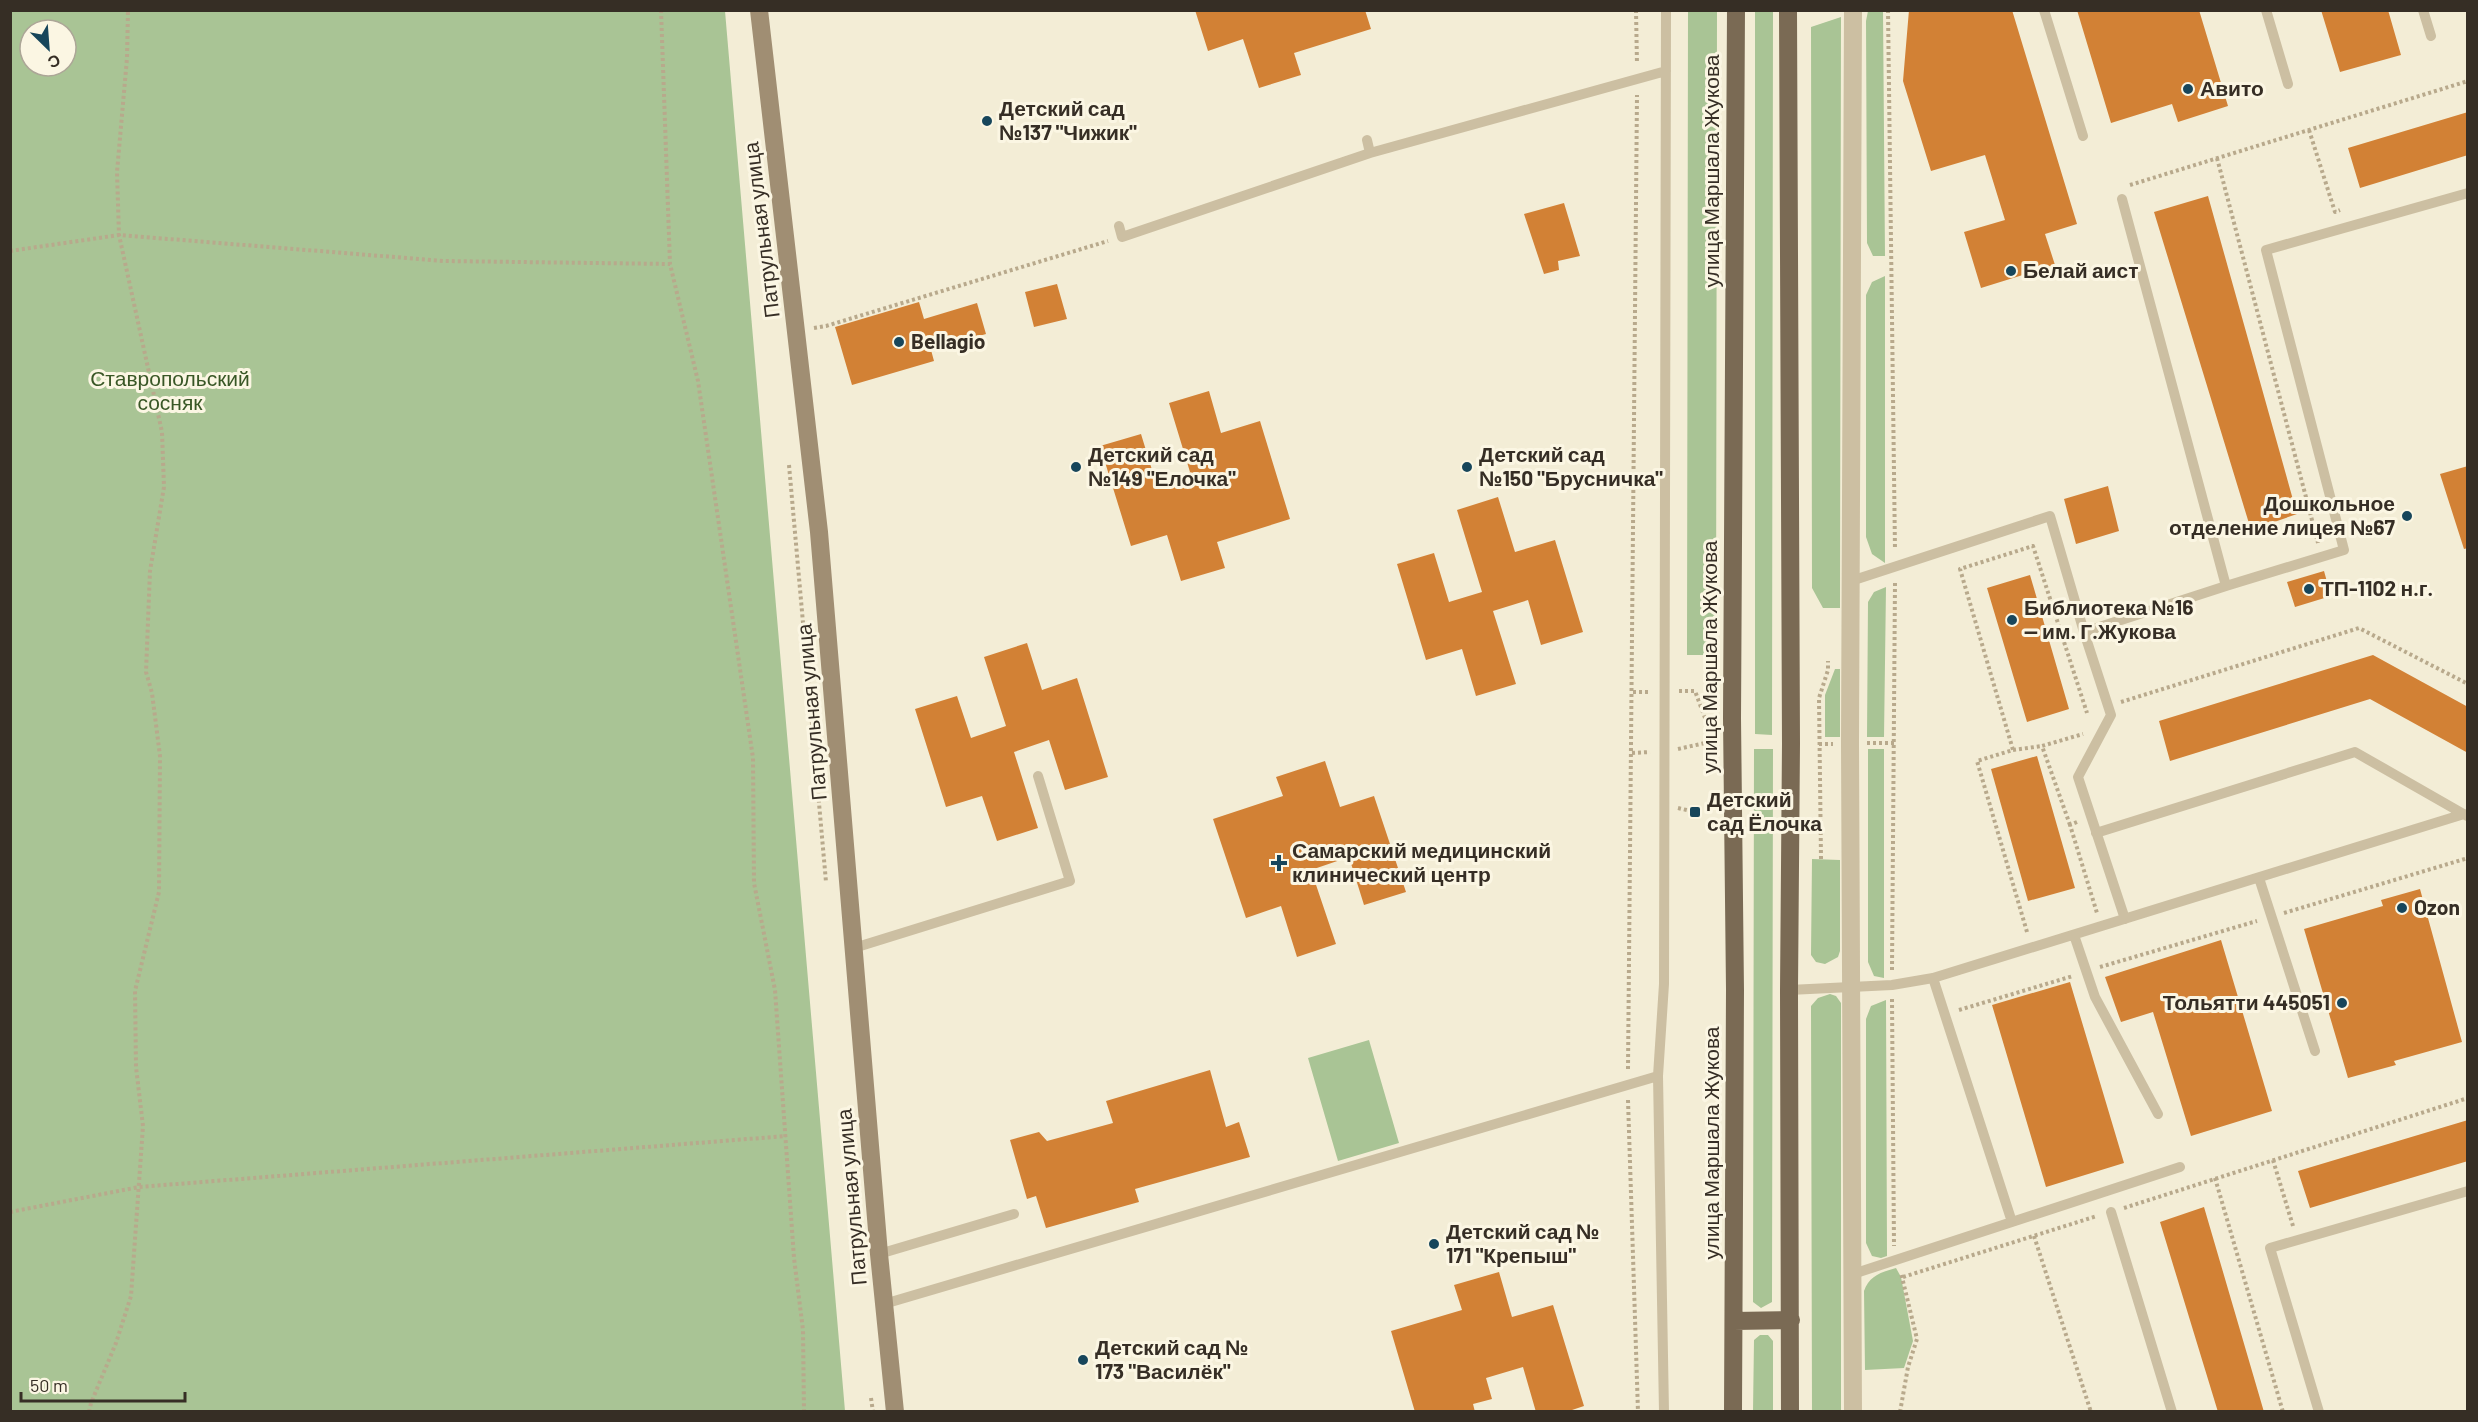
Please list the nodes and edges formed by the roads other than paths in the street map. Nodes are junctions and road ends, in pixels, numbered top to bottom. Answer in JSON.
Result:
{"nodes":[{"id":1,"x":759,"y":10,"type":"edge"},
{"id":2,"x":1666,"y":10,"type":"edge"},
{"id":3,"x":1736,"y":10,"type":"edge"},
{"id":4,"x":1788,"y":10,"type":"edge"},
{"id":5,"x":1853,"y":10,"type":"edge"},
{"id":6,"x":2044,"y":10,"type":"edge"},
{"id":7,"x":2266,"y":10,"type":"edge"},
{"id":8,"x":2423,"y":10,"type":"edge"},
{"id":9,"x":2431,"y":36,"type":"dead end"},
{"id":10,"x":1666,"y":71,"type":"junction"},
{"id":11,"x":2288,"y":84,"type":"dead end"},
{"id":12,"x":2083,"y":136,"type":"dead end"},
{"id":13,"x":1367,"y":140,"type":"dead end"},
{"id":14,"x":1370,"y":153,"type":"junction"},
{"id":15,"x":2468,"y":193,"type":"edge"},
{"id":16,"x":2122,"y":199,"type":"dead end"},
{"id":17,"x":1121,"y":231,"type":"road end"},
{"id":18,"x":1851,"y":580,"type":"junction"},
{"id":19,"x":2226,"y":586,"type":"junction"},
{"id":20,"x":2084,"y":632,"type":"junction"},
{"id":21,"x":1038,"y":776,"type":"dead end"},
{"id":22,"x":2466,"y":815,"type":"edge"},
{"id":23,"x":2096,"y":832,"type":"junction"},
{"id":24,"x":2259,"y":878,"type":"junction"},
{"id":25,"x":2125,"y":919,"type":"junction"},
{"id":26,"x":2074,"y":934,"type":"junction"},
{"id":27,"x":854,"y":948,"type":"junction"},
{"id":28,"x":1933,"y":978,"type":"junction"},
{"id":29,"x":1850,"y":987,"type":"junction"},
{"id":30,"x":1789,"y":990,"type":"junction"},
{"id":31,"x":2315,"y":1051,"type":"dead end"},
{"id":32,"x":1658,"y":1076,"type":"junction"},
{"id":33,"x":2158,"y":1114,"type":"dead end"},
{"id":34,"x":2180,"y":1167,"type":"dead end"},
{"id":35,"x":2468,"y":1191,"type":"edge"},
{"id":36,"x":2110,"y":1212,"type":"road end"},
{"id":37,"x":1014,"y":1214,"type":"dead end"},
{"id":38,"x":2012,"y":1222,"type":"junction"},
{"id":39,"x":879,"y":1254,"type":"junction"},
{"id":40,"x":1853,"y":1274,"type":"junction"},
{"id":41,"x":884,"y":1305,"type":"junction"},
{"id":42,"x":1791,"y":1320,"type":"junction"},
{"id":43,"x":1734,"y":1321,"type":"junction"},
{"id":44,"x":895,"y":1412,"type":"edge"},
{"id":45,"x":1664,"y":1412,"type":"edge"},
{"id":46,"x":1733,"y":1412,"type":"edge"},
{"id":47,"x":1790,"y":1412,"type":"edge"},
{"id":48,"x":1853,"y":1412,"type":"edge"},
{"id":49,"x":2172,"y":1412,"type":"edge"},
{"id":50,"x":2319,"y":1412,"type":"edge"}],
"edges":[{"from":1,"to":27,"type":"street","name":"Патрульная улица"},
{"from":2,"to":10,"type":"lane"},
{"from":3,"to":43,"type":"main road","name":"улица Маршала Жукова"},
{"from":4,"to":30,"type":"main road"},
{"from":5,"to":18,"type":"street"},
{"from":6,"to":12,"type":"lane"},
{"from":7,"to":11,"type":"lane"},
{"from":8,"to":9,"type":"lane"},
{"from":10,"to":14,"type":"lane"},
{"from":10,"to":32,"type":"lane"},
{"from":13,"to":14,"type":"lane"},
{"from":14,"to":17,"type":"lane"},
{"from":15,"to":19,"type":"lane"},
{"from":16,"to":19,"type":"lane"},
{"from":18,"to":20,"type":"lane"},
{"from":18,"to":29,"type":"street"},
{"from":19,"to":20,"type":"lane"},
{"from":20,"to":23,"type":"lane"},
{"from":21,"to":27,"type":"lane"},
{"from":22,"to":23,"type":"lane"},
{"from":22,"to":24,"type":"lane"},
{"from":23,"to":25,"type":"lane"},
{"from":24,"to":25,"type":"lane"},
{"from":24,"to":31,"type":"lane"},
{"from":25,"to":26,"type":"lane"},
{"from":26,"to":28,"type":"lane"},
{"from":26,"to":33,"type":"lane"},
{"from":27,"to":39,"type":"street","name":"Патрульная улица"},
{"from":28,"to":29,"type":"lane"},
{"from":28,"to":38,"type":"lane"},
{"from":29,"to":30,"type":"lane"},
{"from":29,"to":40,"type":"street"},
{"from":30,"to":42,"type":"main road"},
{"from":32,"to":41,"type":"lane"},
{"from":32,"to":45,"type":"lane"},
{"from":34,"to":38,"type":"lane"},
{"from":35,"to":50,"type":"lane"},
{"from":36,"to":49,"type":"lane"},
{"from":37,"to":39,"type":"lane"},
{"from":38,"to":40,"type":"lane"},
{"from":39,"to":41,"type":"street","name":"Патрульная улица"},
{"from":40,"to":48,"type":"street"},
{"from":41,"to":44,"type":"street","name":"Патрульная улица"},
{"from":42,"to":43,"type":"main road"},
{"from":42,"to":47,"type":"main road"},
{"from":43,"to":46,"type":"main road","name":"улица Маршала Жукова"}]}
